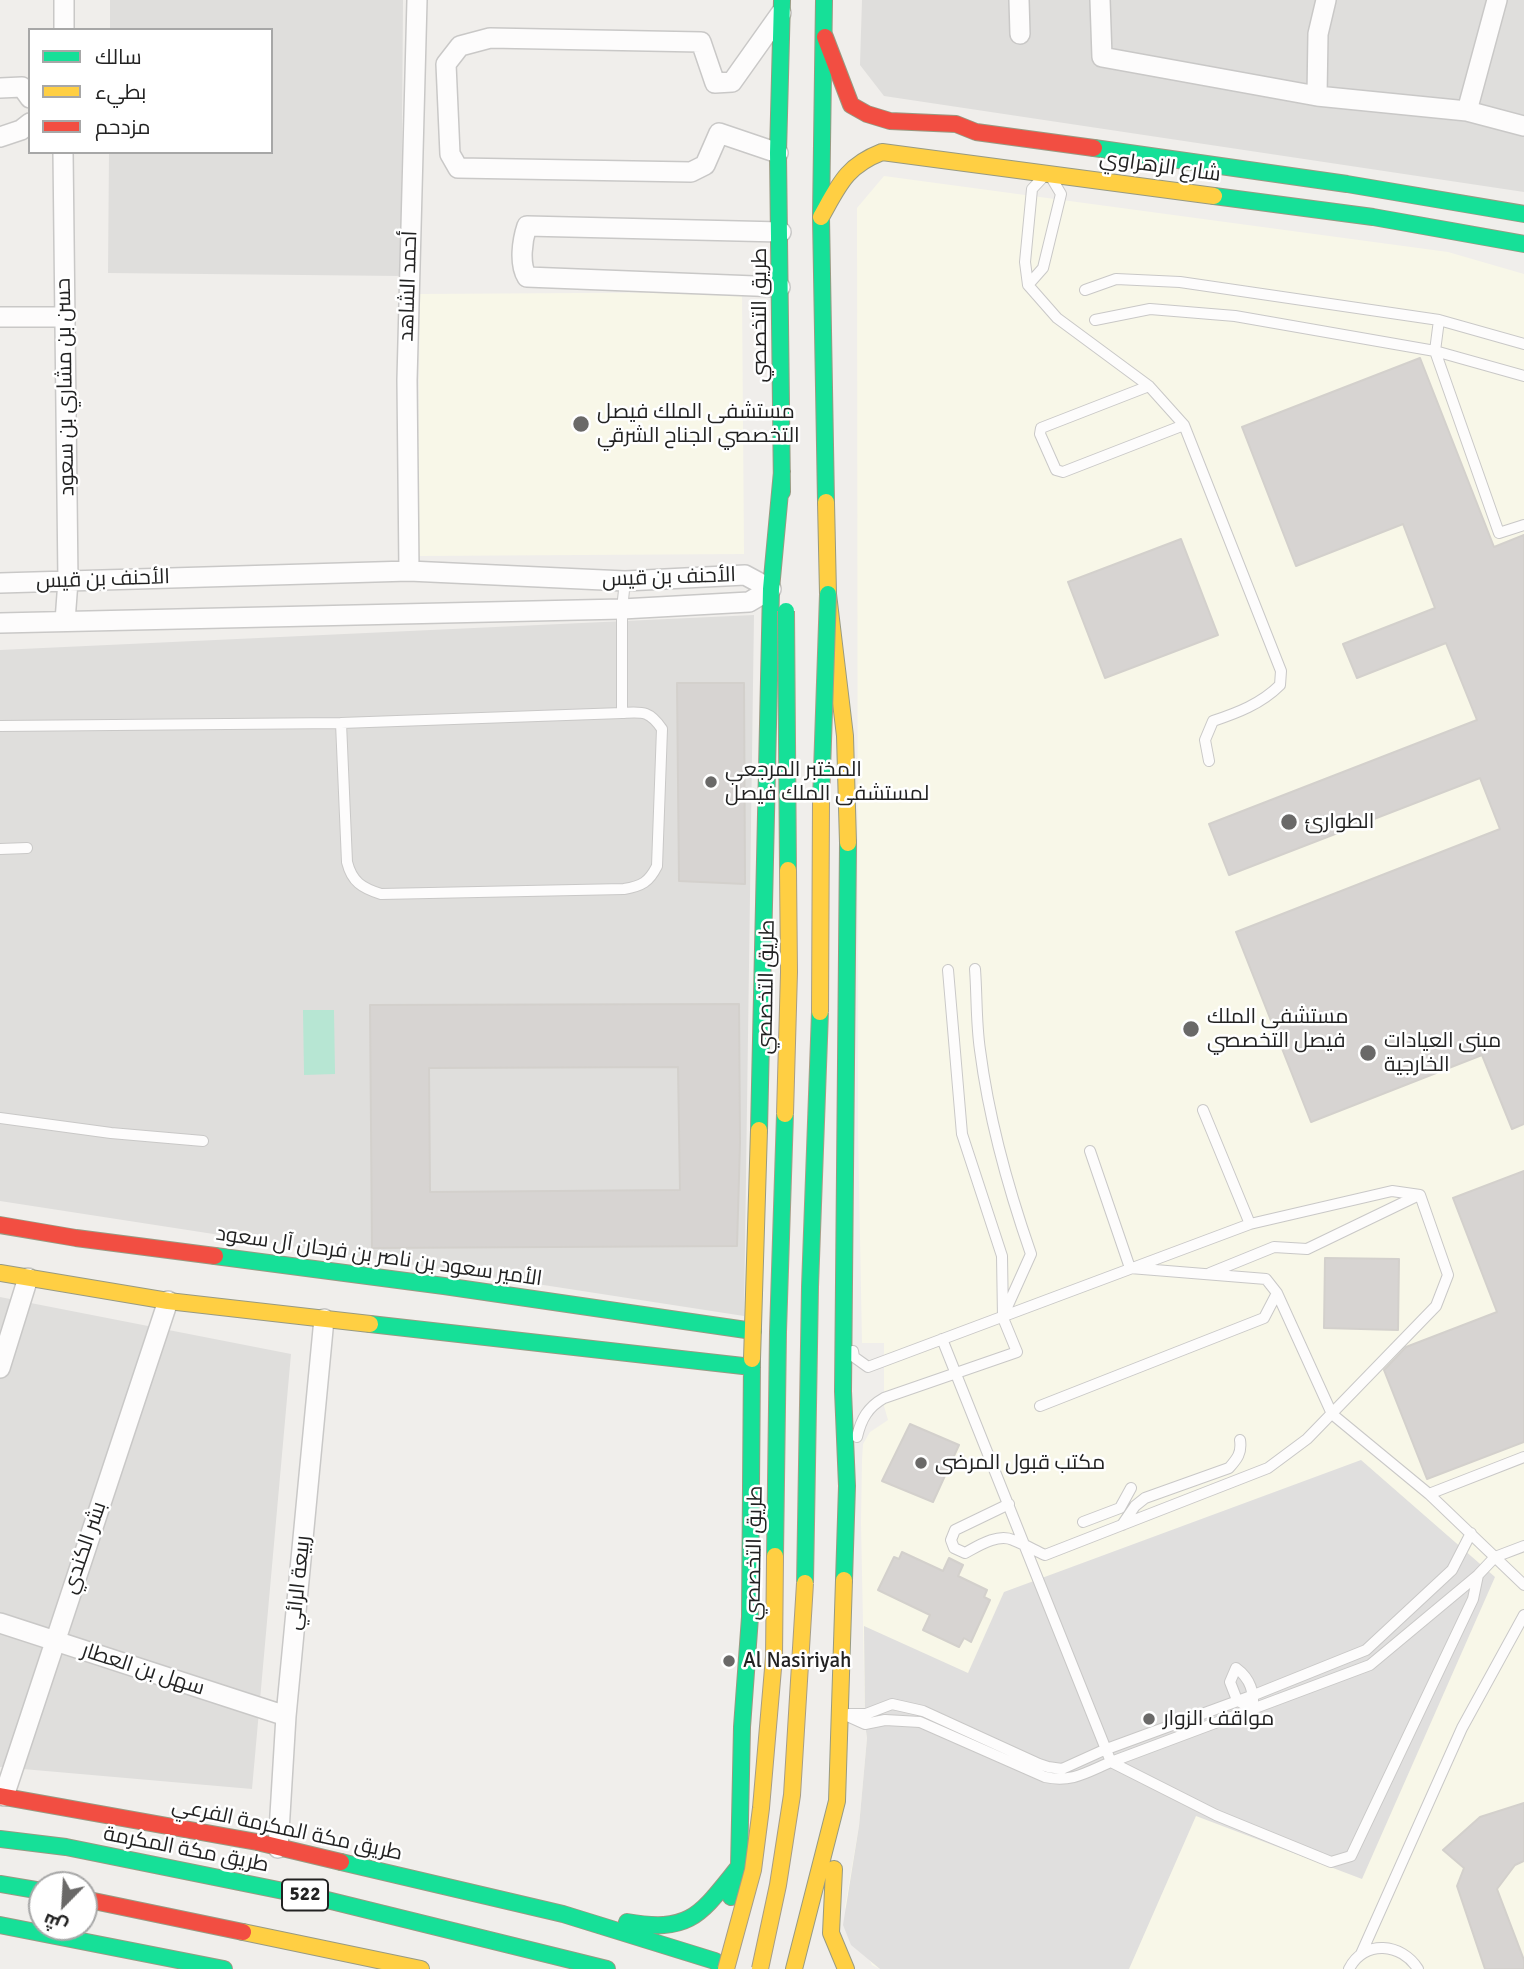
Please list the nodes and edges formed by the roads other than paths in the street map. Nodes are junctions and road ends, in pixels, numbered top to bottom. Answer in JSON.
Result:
{"nodes":[{"id":1,"x":64,"y":0,"type":"edge"},
{"id":2,"x":417,"y":0,"type":"edge"},
{"id":3,"x":824,"y":0,"type":"edge"},
{"id":4,"x":1019,"y":0,"type":"edge"},
{"id":5,"x":1100,"y":0,"type":"edge"},
{"id":6,"x":1326,"y":0,"type":"edge"},
{"id":7,"x":1497,"y":0,"type":"edge"},
{"id":8,"x":782,"y":6,"type":"edge"},
{"id":9,"x":64,"y":28,"type":"edge"},
{"id":10,"x":1020,"y":34,"type":"dead end"},
{"id":11,"x":824,"y":36,"type":"junction"},
{"id":12,"x":0,"y":88,"type":"edge"},
{"id":13,"x":28,"y":95,"type":"edge"},
{"id":14,"x":1317,"y":96,"type":"junction"},
{"id":15,"x":1467,"y":111,"type":"junction"},
{"id":16,"x":28,"y":125,"type":"edge"},
{"id":17,"x":1524,"y":126,"type":"edge"},
{"id":18,"x":976,"y":132,"type":"junction"},
{"id":19,"x":0,"y":137,"type":"edge"},
{"id":20,"x":778,"y":153,"type":"junction"},
{"id":21,"x":63,"y":154,"type":"edge"},
{"id":22,"x":972,"y":162,"type":"junction"},
{"id":23,"x":1048,"y":172,"type":"junction"},
{"id":24,"x":1524,"y":214,"type":"edge"},
{"id":25,"x":821,"y":218,"type":"junction"},
{"id":26,"x":781,"y":232,"type":"junction"},
{"id":27,"x":1521,"y":243,"type":"edge"},
{"id":28,"x":1028,"y":285,"type":"junction"},
{"id":29,"x":780,"y":287,"type":"junction"},
{"id":30,"x":1085,"y":290,"type":"dead end"},
{"id":31,"x":0,"y":317,"type":"edge"},
{"id":32,"x":65,"y":317,"type":"junction"},
{"id":33,"x":1095,"y":320,"type":"dead end"},
{"id":34,"x":1439,"y":320,"type":"junction"},
{"id":35,"x":1524,"y":344,"type":"edge"},
{"id":36,"x":1435,"y":351,"type":"junction"},
{"id":37,"x":1524,"y":376,"type":"edge"},
{"id":38,"x":1149,"y":386,"type":"junction"},
{"id":39,"x":1184,"y":425,"type":"junction"},
{"id":40,"x":782,"y":471,"type":"junction"},
{"id":41,"x":1524,"y":525,"type":"edge"},
{"id":42,"x":409,"y":571,"type":"junction"},
{"id":43,"x":68,"y":581,"type":"junction"},
{"id":44,"x":625,"y":581,"type":"junction"},
{"id":45,"x":0,"y":583,"type":"edge"},
{"id":46,"x":771,"y":589,"type":"junction"},
{"id":47,"x":828,"y":594,"type":"junction"},
{"id":48,"x":622,"y":609,"type":"junction"},
{"id":49,"x":65,"y":621,"type":"junction"},
{"id":50,"x":0,"y":623,"type":"edge"},
{"id":51,"x":622,"y":713,"type":"junction"},
{"id":52,"x":341,"y":723,"type":"junction"},
{"id":53,"x":0,"y":726,"type":"edge"},
{"id":54,"x":1209,"y":761,"type":"dead end"},
{"id":55,"x":27,"y":848,"type":"dead end"},
{"id":56,"x":0,"y":849,"type":"edge"},
{"id":57,"x":975,"y":969,"type":"dead end"},
{"id":58,"x":948,"y":970,"type":"dead end"},
{"id":59,"x":1203,"y":1110,"type":"dead end"},
{"id":60,"x":0,"y":1118,"type":"edge"},
{"id":61,"x":203,"y":1141,"type":"dead end"},
{"id":62,"x":1090,"y":1151,"type":"dead end"},
{"id":63,"x":1420,"y":1195,"type":"junction"},
{"id":64,"x":1250,"y":1224,"type":"junction"},
{"id":65,"x":0,"y":1225,"type":"edge"},
{"id":66,"x":1130,"y":1268,"type":"junction"},
{"id":67,"x":0,"y":1273,"type":"edge"},
{"id":68,"x":1207,"y":1274,"type":"junction"},
{"id":69,"x":27,"y":1278,"type":"junction"},
{"id":70,"x":1276,"y":1293,"type":"junction"},
{"id":71,"x":168,"y":1301,"type":"junction"},
{"id":72,"x":844,"y":1312,"type":"junction"},
{"id":73,"x":1003,"y":1318,"type":"junction"},
{"id":74,"x":324,"y":1319,"type":"junction"},
{"id":75,"x":753,"y":1331,"type":"junction"},
{"id":76,"x":942,"y":1339,"type":"junction"},
{"id":77,"x":752,"y":1367,"type":"junction"},
{"id":78,"x":0,"y":1368,"type":"edge"},
{"id":79,"x":954,"y":1374,"type":"junction"},
{"id":80,"x":1040,"y":1406,"type":"dead end"},
{"id":81,"x":1332,"y":1414,"type":"junction"},
{"id":82,"x":1240,"y":1440,"type":"dead end"},
{"id":83,"x":1524,"y":1457,"type":"edge"},
{"id":84,"x":847,"y":1486,"type":"junction"},
{"id":85,"x":1131,"y":1488,"type":"dead end"},
{"id":86,"x":1429,"y":1494,"type":"junction"},
{"id":87,"x":1009,"y":1504,"type":"junction"},
{"id":88,"x":1083,"y":1522,"type":"dead end"},
{"id":89,"x":1121,"y":1525,"type":"junction"},
{"id":90,"x":1471,"y":1533,"type":"junction"},
{"id":91,"x":1524,"y":1546,"type":"edge"},
{"id":92,"x":1027,"y":1548,"type":"junction"},
{"id":93,"x":1495,"y":1557,"type":"junction"},
{"id":94,"x":1478,"y":1575,"type":"junction"},
{"id":95,"x":1524,"y":1585,"type":"edge"},
{"id":96,"x":1524,"y":1615,"type":"edge"},
{"id":97,"x":0,"y":1623,"type":"edge"},
{"id":98,"x":54,"y":1642,"type":"junction"},
{"id":99,"x":1254,"y":1695,"type":"junction"},
{"id":100,"x":1237,"y":1700,"type":"junction"},
{"id":101,"x":1253,"y":1710,"type":"junction"},
{"id":102,"x":841,"y":1714,"type":"junction"},
{"id":103,"x":286,"y":1716,"type":"junction"},
{"id":104,"x":1104,"y":1750,"type":"junction"},
{"id":105,"x":1111,"y":1762,"type":"junction"},
{"id":106,"x":2,"y":1796,"type":"edge"},
{"id":107,"x":837,"y":1801,"type":"junction"},
{"id":108,"x":0,"y":1839,"type":"edge"},
{"id":109,"x":278,"y":1848,"type":"junction"},
{"id":110,"x":739,"y":1867,"type":"junction"},
{"id":111,"x":0,"y":1884,"type":"edge"},
{"id":112,"x":28,"y":1889,"type":"edge"},
{"id":113,"x":98,"y":1902,"type":"edge"},
{"id":114,"x":563,"y":1914,"type":"junction"},
{"id":115,"x":0,"y":1925,"type":"edge"},
{"id":116,"x":1361,"y":1954,"type":"junction"},
{"id":117,"x":669,"y":1963,"type":"dead end"},
{"id":118,"x":719,"y":1967,"type":"edge"},
{"id":119,"x":224,"y":1969,"type":"edge"},
{"id":120,"x":421,"y":1969,"type":"edge"},
{"id":121,"x":607,"y":1969,"type":"edge"},
{"id":122,"x":760,"y":1969,"type":"edge"},
{"id":123,"x":794,"y":1969,"type":"edge"},
{"id":124,"x":846,"y":1969,"type":"edge"},
{"id":125,"x":1349,"y":1969,"type":"edge"},
{"id":126,"x":1418,"y":1969,"type":"edge"}],
"edges":[{"from":1,"to":9,"type":"street"},
{"from":2,"to":42,"type":"street","name":"أحمد الشاهد"},
{"from":3,"to":11,"type":"main road"},
{"from":4,"to":10,"type":"street"},
{"from":5,"to":14,"type":"street"},
{"from":6,"to":14,"type":"street"},
{"from":7,"to":15,"type":"street"},
{"from":8,"to":20,"type":"main road","name":"طريق التخصصي"},
{"from":8,"to":20,"type":"street"},
{"from":11,"to":18,"type":"main road"},
{"from":11,"to":25,"type":"main road"},
{"from":12,"to":13,"type":"street"},
{"from":14,"to":15,"type":"street"},
{"from":15,"to":17,"type":"street"},
{"from":16,"to":19,"type":"street"},
{"from":18,"to":22,"type":"main road"},
{"from":18,"to":24,"type":"main road"},
{"from":20,"to":26,"type":"main road","name":"طريق التخصصي"},
{"from":21,"to":32,"type":"street","name":"حسن بن مشاري بن سعود"},
{"from":22,"to":23,"type":"main road","name":"شارع الزهراوي"},
{"from":22,"to":25,"type":"main road","name":"شارع الزهراوي"},
{"from":23,"to":27,"type":"main road","name":"شارع الزهراوي"},
{"from":23,"to":28,"type":"lane"},
{"from":23,"to":28,"type":"lane"},
{"from":24,"to":27,"type":"street"},
{"from":25,"to":47,"type":"main road"},
{"from":26,"to":29,"type":"main road","name":"طريق التخصصي"},
{"from":26,"to":29,"type":"street"},
{"from":28,"to":38,"type":"lane"},
{"from":29,"to":40,"type":"main road","name":"طريق التخصصي"},
{"from":30,"to":34,"type":"lane"},
{"from":31,"to":32,"type":"street"},
{"from":32,"to":43,"type":"street","name":"حسن بن مشاري بن سعود"},
{"from":33,"to":36,"type":"lane"},
{"from":34,"to":35,"type":"lane"},
{"from":34,"to":36,"type":"lane"},
{"from":36,"to":37,"type":"lane"},
{"from":36,"to":41,"type":"lane"},
{"from":38,"to":39,"type":"lane"},
{"from":38,"to":39,"type":"lane"},
{"from":39,"to":54,"type":"lane"},
{"from":40,"to":46,"type":"main road"},
{"from":40,"to":118,"type":"main road","name":"طريق التخصصي","bridge":true},
{"from":42,"to":43,"type":"street","name":"الأحنف بن قيس"},
{"from":42,"to":44,"type":"street","name":"الأحنف بن قيس"},
{"from":43,"to":45,"type":"street","name":"الأحنف بن قيس"},
{"from":43,"to":49,"type":"street","name":"حسن بن مشاري بن سعود"},
{"from":44,"to":46,"type":"street","name":"الأحنف بن قيس"},
{"from":44,"to":48,"type":"lane"},
{"from":46,"to":48,"type":"street","name":"الأحنف بن قيس"},
{"from":46,"to":75,"type":"main road"},
{"from":47,"to":72,"type":"main road"},
{"from":47,"to":122,"type":"main road","bridge":true},
{"from":48,"to":49,"type":"street","name":"الأحنف بن قيس"},
{"from":48,"to":51,"type":"lane"},
{"from":49,"to":50,"type":"street","name":"الأحنف بن قيس"},
{"from":51,"to":52,"type":"lane"},
{"from":51,"to":52,"type":"lane"},
{"from":52,"to":53,"type":"lane"},
{"from":55,"to":56,"type":"lane"},
{"from":57,"to":73,"type":"lane"},
{"from":58,"to":73,"type":"lane"},
{"from":59,"to":64,"type":"lane"},
{"from":60,"to":61,"type":"lane"},
{"from":62,"to":66,"type":"lane"},
{"from":63,"to":64,"type":"lane"},
{"from":63,"to":68,"type":"lane"},
{"from":63,"to":81,"type":"lane"},
{"from":64,"to":66,"type":"lane"},
{"from":65,"to":75,"type":"main road","name":"الأمير سعود بن ناصر بن فرحان آل سعود"},
{"from":66,"to":68,"type":"lane"},
{"from":66,"to":73,"type":"lane"},
{"from":67,"to":69,"type":"main road"},
{"from":68,"to":70,"type":"lane"},
{"from":69,"to":71,"type":"main road"},
{"from":69,"to":78,"type":"street"},
{"from":70,"to":80,"type":"lane"},
{"from":70,"to":81,"type":"lane"},
{"from":71,"to":74,"type":"main road"},
{"from":71,"to":98,"type":"street","name":"بشر الكندي"},
{"from":72,"to":76,"type":"lane"},
{"from":72,"to":84,"type":"main road"},
{"from":73,"to":76,"type":"lane"},
{"from":73,"to":79,"type":"lane"},
{"from":74,"to":77,"type":"main road"},
{"from":74,"to":103,"type":"street","name":"ربيعة الرائي"},
{"from":75,"to":77,"type":"main road"},
{"from":76,"to":79,"type":"lane"},
{"from":77,"to":110,"type":"main road"},
{"from":79,"to":84,"type":"lane"},
{"from":79,"to":87,"type":"lane"},
{"from":81,"to":86,"type":"lane"},
{"from":81,"to":89,"type":"lane"},
{"from":82,"to":89,"type":"lane"},
{"from":83,"to":86,"type":"lane"},
{"from":84,"to":102,"type":"main road"},
{"from":85,"to":88,"type":"lane"},
{"from":86,"to":90,"type":"lane"},
{"from":87,"to":92,"type":"lane"},
{"from":87,"to":92,"type":"lane"},
{"from":89,"to":92,"type":"lane"},
{"from":90,"to":93,"type":"lane"},
{"from":90,"to":99,"type":"lane"},
{"from":91,"to":93,"type":"lane"},
{"from":92,"to":104,"type":"lane"},
{"from":93,"to":94,"type":"lane"},
{"from":93,"to":95,"type":"lane"},
{"from":94,"to":101,"type":"lane"},
{"from":94,"to":105,"type":"lane"},
{"from":96,"to":116,"type":"lane"},
{"from":97,"to":98,"type":"street","name":"سهل بن العطار"},
{"from":98,"to":103,"type":"street","name":"سهل بن العطار"},
{"from":98,"to":106,"type":"street","name":"بشر الكندي"},
{"from":99,"to":100,"type":"lane"},
{"from":99,"to":100,"type":"lane"},
{"from":99,"to":101,"type":"lane"},
{"from":100,"to":101,"type":"lane"},
{"from":100,"to":104,"type":"lane"},
{"from":101,"to":105,"type":"lane"},
{"from":102,"to":104,"type":"lane"},
{"from":102,"to":105,"type":"lane"},
{"from":102,"to":107,"type":"main road"},
{"from":103,"to":109,"type":"street","name":"ربيعة الرائي"},
{"from":104,"to":105,"type":"lane"},
{"from":106,"to":109,"type":"main road","name":"طريق مكة المكرمة الفرعي"},
{"from":107,"to":110,"type":"main road"},
{"from":107,"to":123,"type":"main road"},
{"from":107,"to":124,"type":"main road"},
{"from":108,"to":121,"type":"main road","name":"طريق مكة المكرمة","number":"522"},
{"from":109,"to":114,"type":"main road","name":"طريق مكة المكرمة الفرعي"},
{"from":110,"to":114,"type":"main road"},
{"from":110,"to":118,"type":"main road"},
{"from":111,"to":112,"type":"main road"},
{"from":113,"to":120,"type":"main road","number":"522"},
{"from":114,"to":117,"type":"main road"},
{"from":114,"to":118,"type":"main road"},
{"from":115,"to":119,"type":"main road"},
{"from":116,"to":125,"type":"lane"},
{"from":116,"to":126,"type":"lane"}]}
